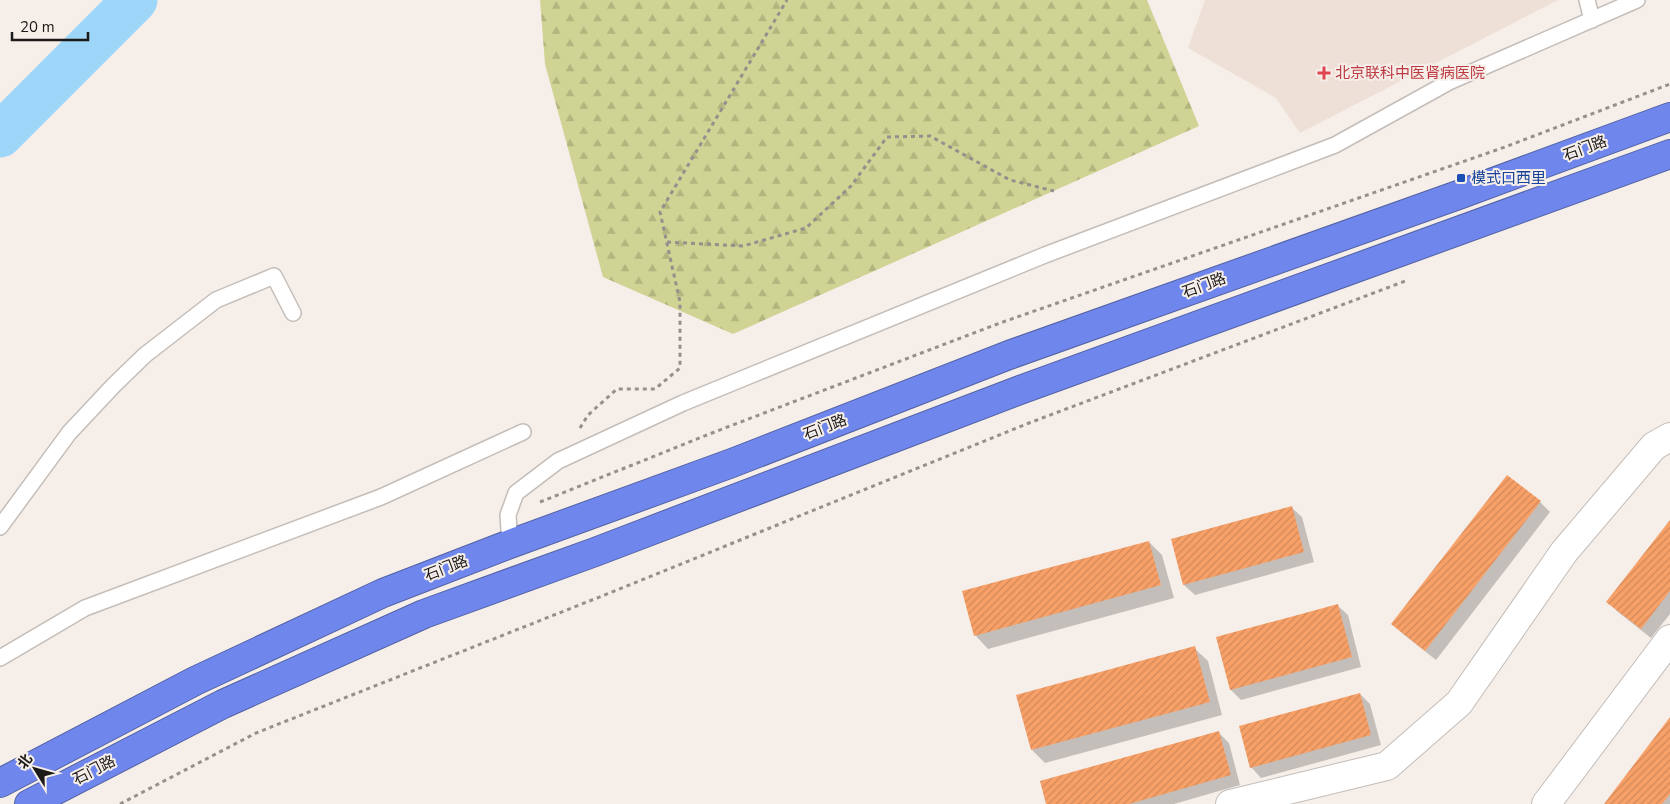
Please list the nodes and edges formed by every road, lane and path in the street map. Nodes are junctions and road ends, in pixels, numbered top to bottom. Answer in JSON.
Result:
{"nodes":[{"id":1,"x":787,"y":0,"type":"edge"},
{"id":2,"x":1587,"y":0,"type":"edge"},
{"id":3,"x":1638,"y":0,"type":"edge"},
{"id":4,"x":1592,"y":20,"type":"junction"},
{"id":5,"x":1670,"y":117,"type":"edge"},
{"id":6,"x":1670,"y":154,"type":"edge"},
{"id":7,"x":1054,"y":190,"type":"dead end"},
{"id":8,"x":667,"y":242,"type":"junction"},
{"id":9,"x":1410,"y":279,"type":"dead end"},
{"id":10,"x":293,"y":313,"type":"dead end"},
{"id":11,"x":523,"y":432,"type":"dead end"},
{"id":12,"x":1670,"y":437,"type":"edge"},
{"id":13,"x":558,"y":461,"type":"junction"},
{"id":14,"x":0,"y":527,"type":"edge"},
{"id":15,"x":510,"y":544,"type":"junction"},
{"id":16,"x":1670,"y":639,"type":"edge"},
{"id":17,"x":0,"y":658,"type":"edge"},
{"id":18,"x":0,"y":784,"type":"edge"},
{"id":19,"x":29,"y":804,"type":"edge"},
{"id":20,"x":120,"y":804,"type":"edge"},
{"id":21,"x":1230,"y":804,"type":"edge"},
{"id":22,"x":1546,"y":804,"type":"edge"}],
"edges":[{"from":1,"to":8,"type":"path"},
{"from":2,"to":4,"type":"lane"},
{"from":3,"to":4,"type":"lane"},
{"from":4,"to":13,"type":"lane"},
{"from":5,"to":15,"type":"highway","name":"石门路"},
{"from":6,"to":19,"type":"highway","name":"石门路"},
{"from":7,"to":8,"type":"path"},
{"from":8,"to":13,"type":"path"},
{"from":9,"to":20,"type":"path"},
{"from":10,"to":14,"type":"lane"},
{"from":11,"to":17,"type":"lane"},
{"from":12,"to":21,"type":"street"},
{"from":13,"to":15,"type":"lane"},
{"from":15,"to":18,"type":"highway","name":"石门路"},
{"from":16,"to":22,"type":"street"}]}
